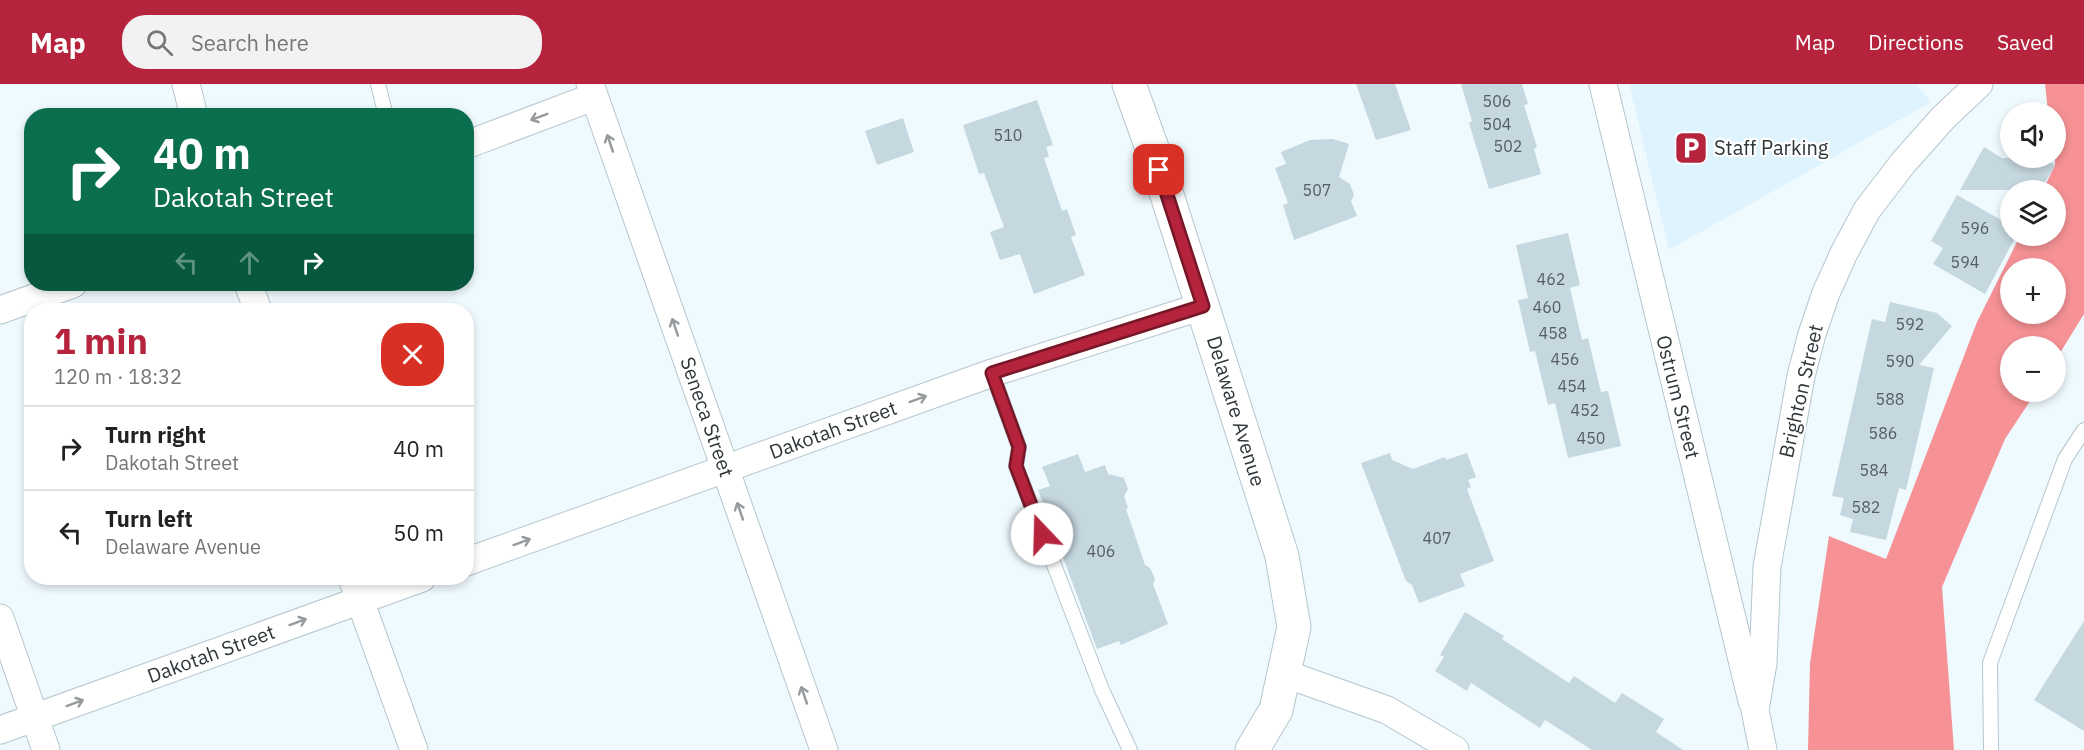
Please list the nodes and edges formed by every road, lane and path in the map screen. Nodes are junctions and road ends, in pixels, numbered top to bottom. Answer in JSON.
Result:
{"nodes":[{"id":1,"x":186,"y":84,"type":"edge"},
{"id":2,"x":378,"y":84,"type":"edge"},
{"id":3,"x":1129,"y":84,"type":"edge"},
{"id":4,"x":1603,"y":84,"type":"edge"},
{"id":5,"x":1979,"y":84,"type":"edge"},
{"id":6,"x":592,"y":90,"type":"edge"},
{"id":7,"x":192,"y":108,"type":"edge"},
{"id":8,"x":384,"y":108,"type":"edge"},
{"id":9,"x":474,"y":142,"type":"edge"},
{"id":10,"x":53,"y":291,"type":"edge"},
{"id":11,"x":1203,"y":306,"type":"junction"},
{"id":12,"x":0,"y":310,"type":"edge"},
{"id":13,"x":992,"y":373,"type":"junction"},
{"id":14,"x":2084,"y":430,"type":"edge"},
{"id":15,"x":725,"y":469,"type":"junction"},
{"id":16,"x":474,"y":559,"type":"edge"},
{"id":17,"x":380,"y":585,"type":"edge"},
{"id":18,"x":356,"y":589,"type":"edge"},
{"id":19,"x":0,"y":618,"type":"edge"},
{"id":20,"x":1283,"y":673,"type":"junction"},
{"id":21,"x":1755,"y":711,"type":"junction"},
{"id":22,"x":35,"y":717,"type":"junction"},
{"id":23,"x":0,"y":730,"type":"edge"},
{"id":24,"x":46,"y":750,"type":"edge"},
{"id":25,"x":414,"y":750,"type":"edge"},
{"id":26,"x":824,"y":750,"type":"edge"},
{"id":27,"x":1130,"y":750,"type":"edge"},
{"id":28,"x":1252,"y":750,"type":"edge"},
{"id":29,"x":1455,"y":750,"type":"edge"},
{"id":30,"x":1763,"y":750,"type":"edge"},
{"id":31,"x":1991,"y":750,"type":"edge"}],
"edges":[{"from":1,"to":7,"type":"street"},
{"from":2,"to":8,"type":"lane"},
{"from":3,"to":11,"type":"main road","name":"Delaware Avenue"},
{"from":4,"to":21,"type":"street","name":"Ostrum Street"},
{"from":5,"to":21,"type":"street","name":"Brighton Street"},
{"from":6,"to":9,"type":"street","one_way":true},
{"from":15,"to":6,"type":"street","name":"Seneca Street","one_way":true},
{"from":10,"to":12,"type":"street"},
{"from":11,"to":13,"type":"street","name":"Dakotah Street"},
{"from":11,"to":20,"type":"main road","name":"Delaware Avenue"},
{"from":15,"to":13,"type":"street","name":"Dakotah Street","one_way":true},
{"from":13,"to":27,"type":"lane"},
{"from":14,"to":31,"type":"lane"},
{"from":16,"to":15,"type":"street","name":"Dakotah Street","one_way":true},
{"from":26,"to":15,"type":"street","name":"Seneca Street","one_way":true},
{"from":17,"to":18,"type":"street","name":"Dakotah Street"},
{"from":22,"to":18,"type":"street","name":"Dakotah Street","one_way":true},
{"from":18,"to":25,"type":"street"},
{"from":19,"to":22,"type":"street"},
{"from":20,"to":28,"type":"main road","name":"Delaware Avenue"},
{"from":20,"to":29,"type":"street"},
{"from":21,"to":30,"type":"street","name":"Brighton Street"},
{"from":22,"to":23,"type":"street","name":"Dakotah Street"},
{"from":22,"to":24,"type":"street"}]}
